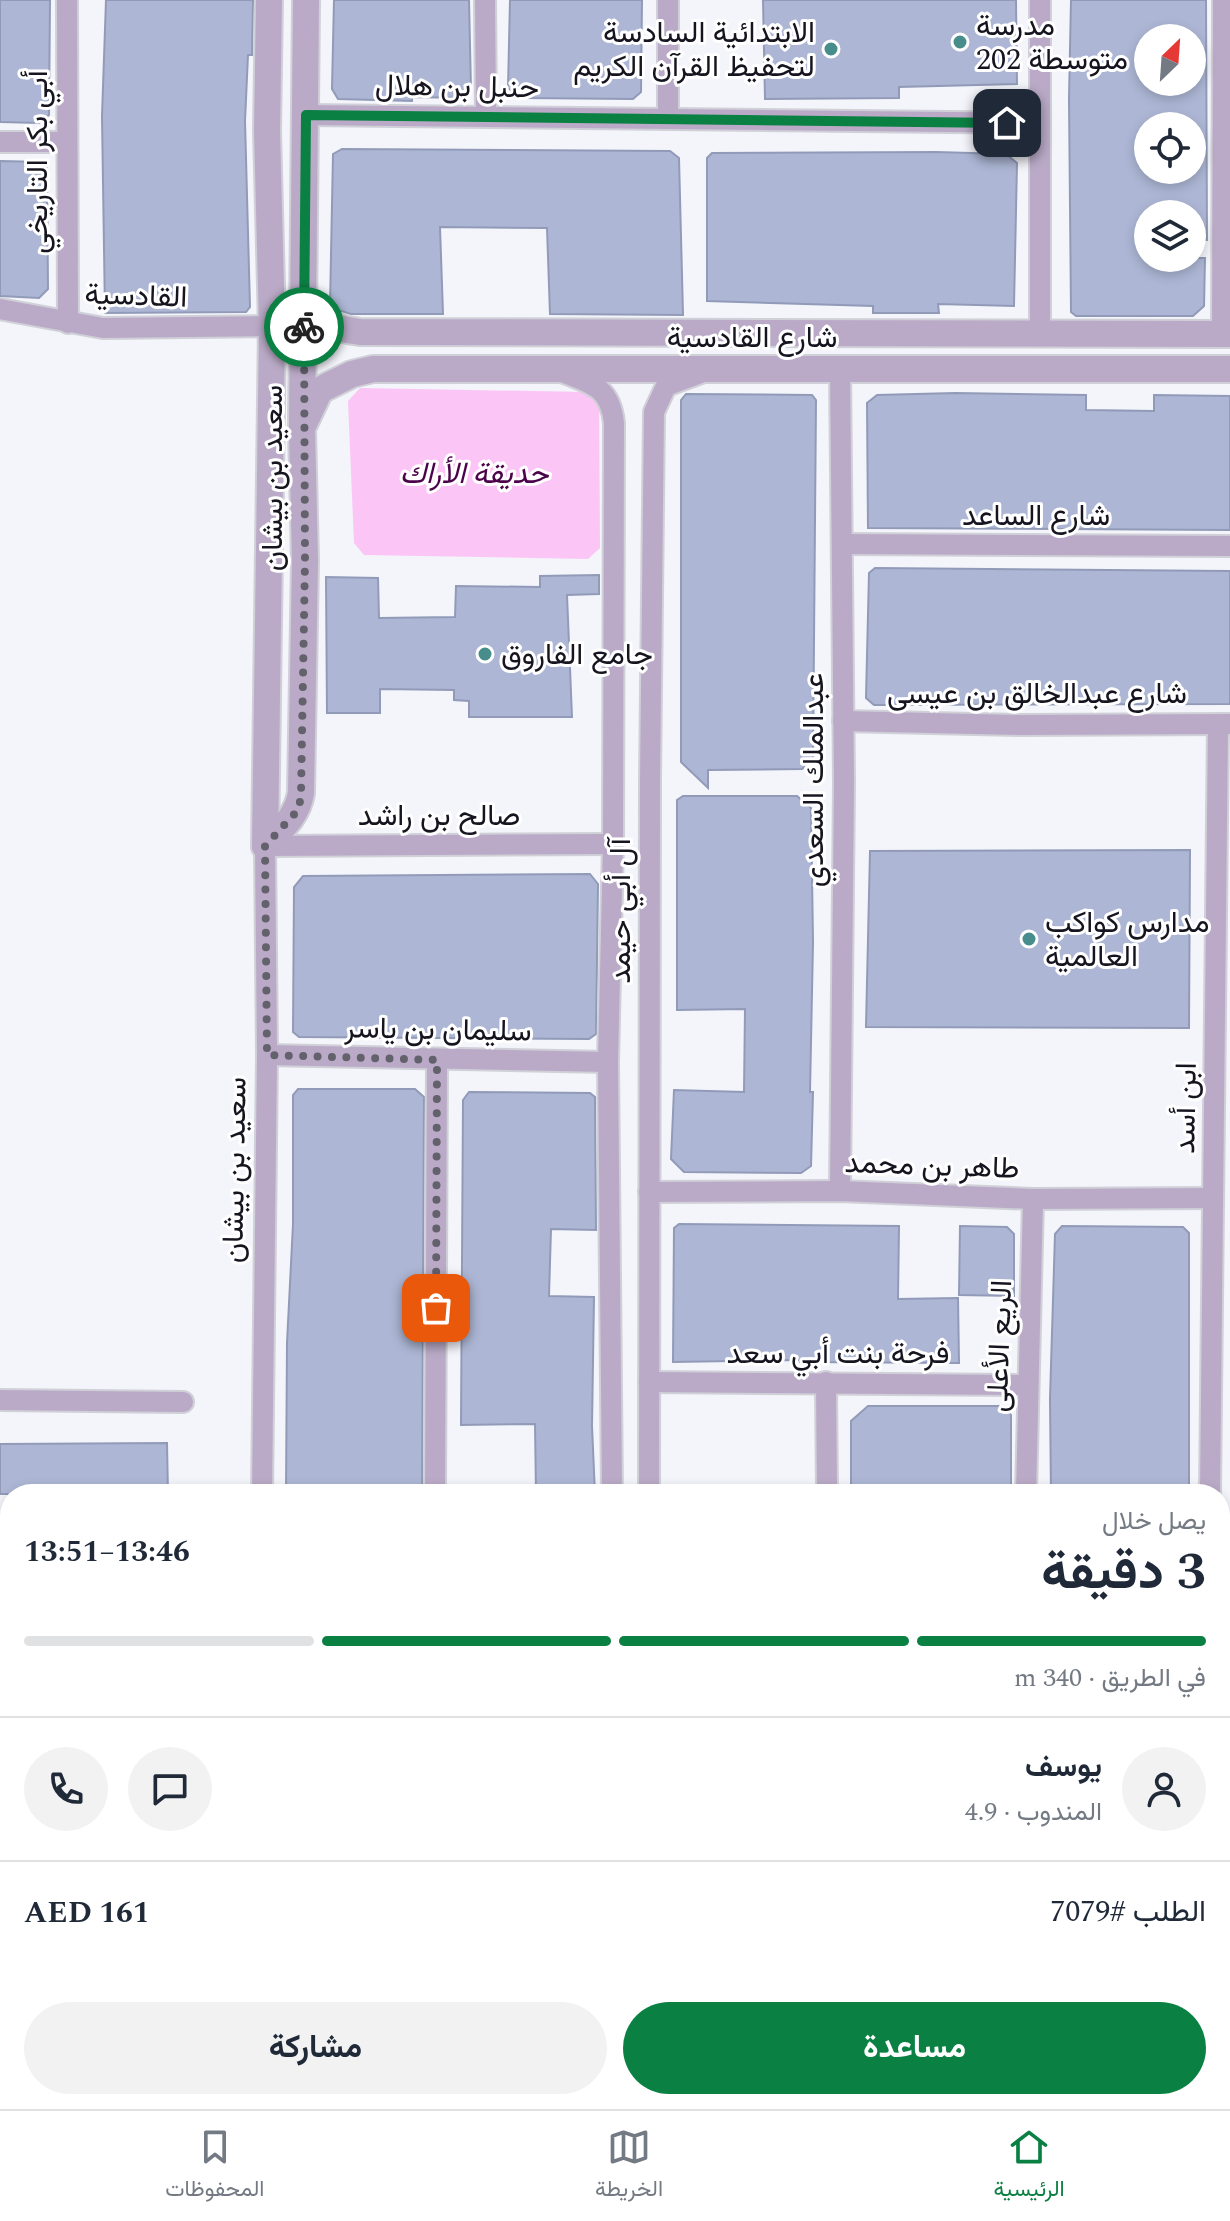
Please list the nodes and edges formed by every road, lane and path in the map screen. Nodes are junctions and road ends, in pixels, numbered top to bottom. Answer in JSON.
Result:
{"nodes":[{"id":1,"x":67,"y":0,"type":"edge"},
{"id":2,"x":269,"y":0,"type":"edge"},
{"id":3,"x":306,"y":0,"type":"edge"},
{"id":4,"x":485,"y":0,"type":"edge"},
{"id":5,"x":668,"y":0,"type":"edge"},
{"id":6,"x":1040,"y":0,"type":"edge"},
{"id":7,"x":1223,"y":0,"type":"edge"},
{"id":8,"x":306,"y":115,"type":"junction"},
{"id":9,"x":486,"y":116,"type":"junction"},
{"id":10,"x":668,"y":119,"type":"junction"},
{"id":11,"x":1039,"y":123,"type":"junction"},
{"id":12,"x":1227,"y":141,"type":"edge"},
{"id":13,"x":0,"y":142,"type":"edge"},
{"id":14,"x":66,"y":142,"type":"junction"},
{"id":15,"x":304,"y":297,"type":"junction"},
{"id":16,"x":0,"y":309,"type":"edge"},
{"id":17,"x":68,"y":323,"type":"junction"},
{"id":18,"x":272,"y":326,"type":"junction"},
{"id":19,"x":1226,"y":334,"type":"edge"},
{"id":20,"x":1040,"y":335,"type":"junction"},
{"id":21,"x":719,"y":368,"type":"junction"},
{"id":22,"x":840,"y":368,"type":"junction"},
{"id":23,"x":555,"y":369,"type":"junction"},
{"id":24,"x":1230,"y":369,"type":"edge"},
{"id":25,"x":302,"y":428,"type":"junction"},
{"id":26,"x":842,"y":544,"type":"junction"},
{"id":27,"x":1230,"y":546,"type":"edge"},
{"id":28,"x":843,"y":721,"type":"junction"},
{"id":29,"x":1224,"y":724,"type":"edge"},
{"id":30,"x":613,"y":844,"type":"junction"},
{"id":31,"x":265,"y":846,"type":"junction"},
{"id":32,"x":1223,"y":907,"type":"edge"},
{"id":33,"x":267,"y":1055,"type":"junction"},
{"id":34,"x":437,"y":1060,"type":"junction"},
{"id":35,"x":608,"y":1062,"type":"junction"},
{"id":36,"x":840,"y":1191,"type":"junction"},
{"id":37,"x":649,"y":1192,"type":"junction"},
{"id":38,"x":1213,"y":1198,"type":"junction"},
{"id":39,"x":1033,"y":1199,"type":"junction"},
{"id":40,"x":649,"y":1382,"type":"junction"},
{"id":41,"x":826,"y":1382,"type":"junction"},
{"id":42,"x":1027,"y":1385,"type":"junction"},
{"id":43,"x":0,"y":1400,"type":"edge"},
{"id":44,"x":183,"y":1402,"type":"dead end"},
{"id":45,"x":262,"y":1484,"type":"edge"},
{"id":46,"x":435,"y":1484,"type":"edge"},
{"id":47,"x":612,"y":1484,"type":"edge"},
{"id":48,"x":649,"y":1484,"type":"edge"},
{"id":49,"x":827,"y":1484,"type":"edge"},
{"id":50,"x":1026,"y":1484,"type":"edge"},
{"id":51,"x":1210,"y":1484,"type":"edge"}],
"edges":[{"from":1,"to":14,"type":"street","name":"أبي بكر التاريخي"},
{"from":2,"to":18,"type":"street","name":"سعيد بن بيشان"},
{"from":3,"to":8,"type":"street","name":"سعيد بن بيشان"},
{"from":4,"to":9,"type":"street"},
{"from":5,"to":10,"type":"street"},
{"from":6,"to":11,"type":"street"},
{"from":7,"to":12,"type":"street"},
{"from":8,"to":9,"type":"street","name":"حنبل بن هلال"},
{"from":8,"to":15,"type":"street","name":"سعيد بن بيشان"},
{"from":9,"to":10,"type":"street","name":"حنبل بن هلال"},
{"from":10,"to":11,"type":"street","name":"حنبل بن هلال"},
{"from":11,"to":20,"type":"street"},
{"from":12,"to":19,"type":"street"},
{"from":13,"to":14,"type":"street"},
{"from":14,"to":17,"type":"street","name":"أبي بكر التاريخي"},
{"from":15,"to":20,"type":"street","name":"شارع القادسية"},
{"from":15,"to":25,"type":"street","name":"سعيد بن بيشان"},
{"from":16,"to":17,"type":"street","name":"القادسية"},
{"from":17,"to":18,"type":"street","name":"القادسية"},
{"from":18,"to":31,"type":"street","name":"سعيد بن بيشان"},
{"from":19,"to":20,"type":"street","name":"شارع القادسية"},
{"from":21,"to":22,"type":"street","name":"شارع القادسية"},
{"from":21,"to":23,"type":"street","name":"شارع القادسية"},
{"from":21,"to":37,"type":"street","name":"آل أبي حيمد"},
{"from":22,"to":24,"type":"street","name":"شارع القادسية"},
{"from":22,"to":26,"type":"street","name":"عبدالملك السعدي"},
{"from":23,"to":25,"type":"street","name":"شارع القادسية"},
{"from":23,"to":30,"type":"street","name":"آل أبي حيمد"},
{"from":25,"to":31,"type":"street","name":"سعيد بن بيشان"},
{"from":26,"to":27,"type":"street","name":"شارع الساعد"},
{"from":26,"to":28,"type":"street","name":"عبدالملك السعدي"},
{"from":28,"to":29,"type":"street","name":"شارع عبدالخالق بن عيسى"},
{"from":28,"to":36,"type":"street","name":"عبدالملك السعدي"},
{"from":29,"to":32,"type":"street","name":"ابن أسد"},
{"from":30,"to":31,"type":"street","name":"صالح بن راشد"},
{"from":30,"to":35,"type":"street","name":"آل أبي حيمد"},
{"from":31,"to":33,"type":"street","name":"سعيد بن بيشان"},
{"from":32,"to":38,"type":"street","name":"ابن أسد"},
{"from":33,"to":34,"type":"street","name":"سليمان بن ياسر"},
{"from":33,"to":45,"type":"street","name":"سعيد بن بيشان"},
{"from":34,"to":35,"type":"street","name":"سليمان بن ياسر"},
{"from":34,"to":46,"type":"street"},
{"from":35,"to":47,"type":"street","name":"آل أبي حيمد"},
{"from":36,"to":37,"type":"street","name":"طاهر بن محمد"},
{"from":36,"to":39,"type":"street","name":"طاهر بن محمد"},
{"from":37,"to":40,"type":"street","name":"آل أبي حيمد"},
{"from":38,"to":39,"type":"street","name":"طاهر بن محمد"},
{"from":38,"to":51,"type":"street","name":"ابن أسد"},
{"from":39,"to":42,"type":"street","name":"الريع الأعلى"},
{"from":40,"to":41,"type":"street","name":"فرحة بنت أبي سعد"},
{"from":40,"to":48,"type":"street","name":"آل أبي حيمد"},
{"from":41,"to":42,"type":"street","name":"فرحة بنت أبي سعد"},
{"from":41,"to":49,"type":"street"},
{"from":42,"to":50,"type":"street","name":"الريع الأعلى"},
{"from":43,"to":44,"type":"street"}]}
